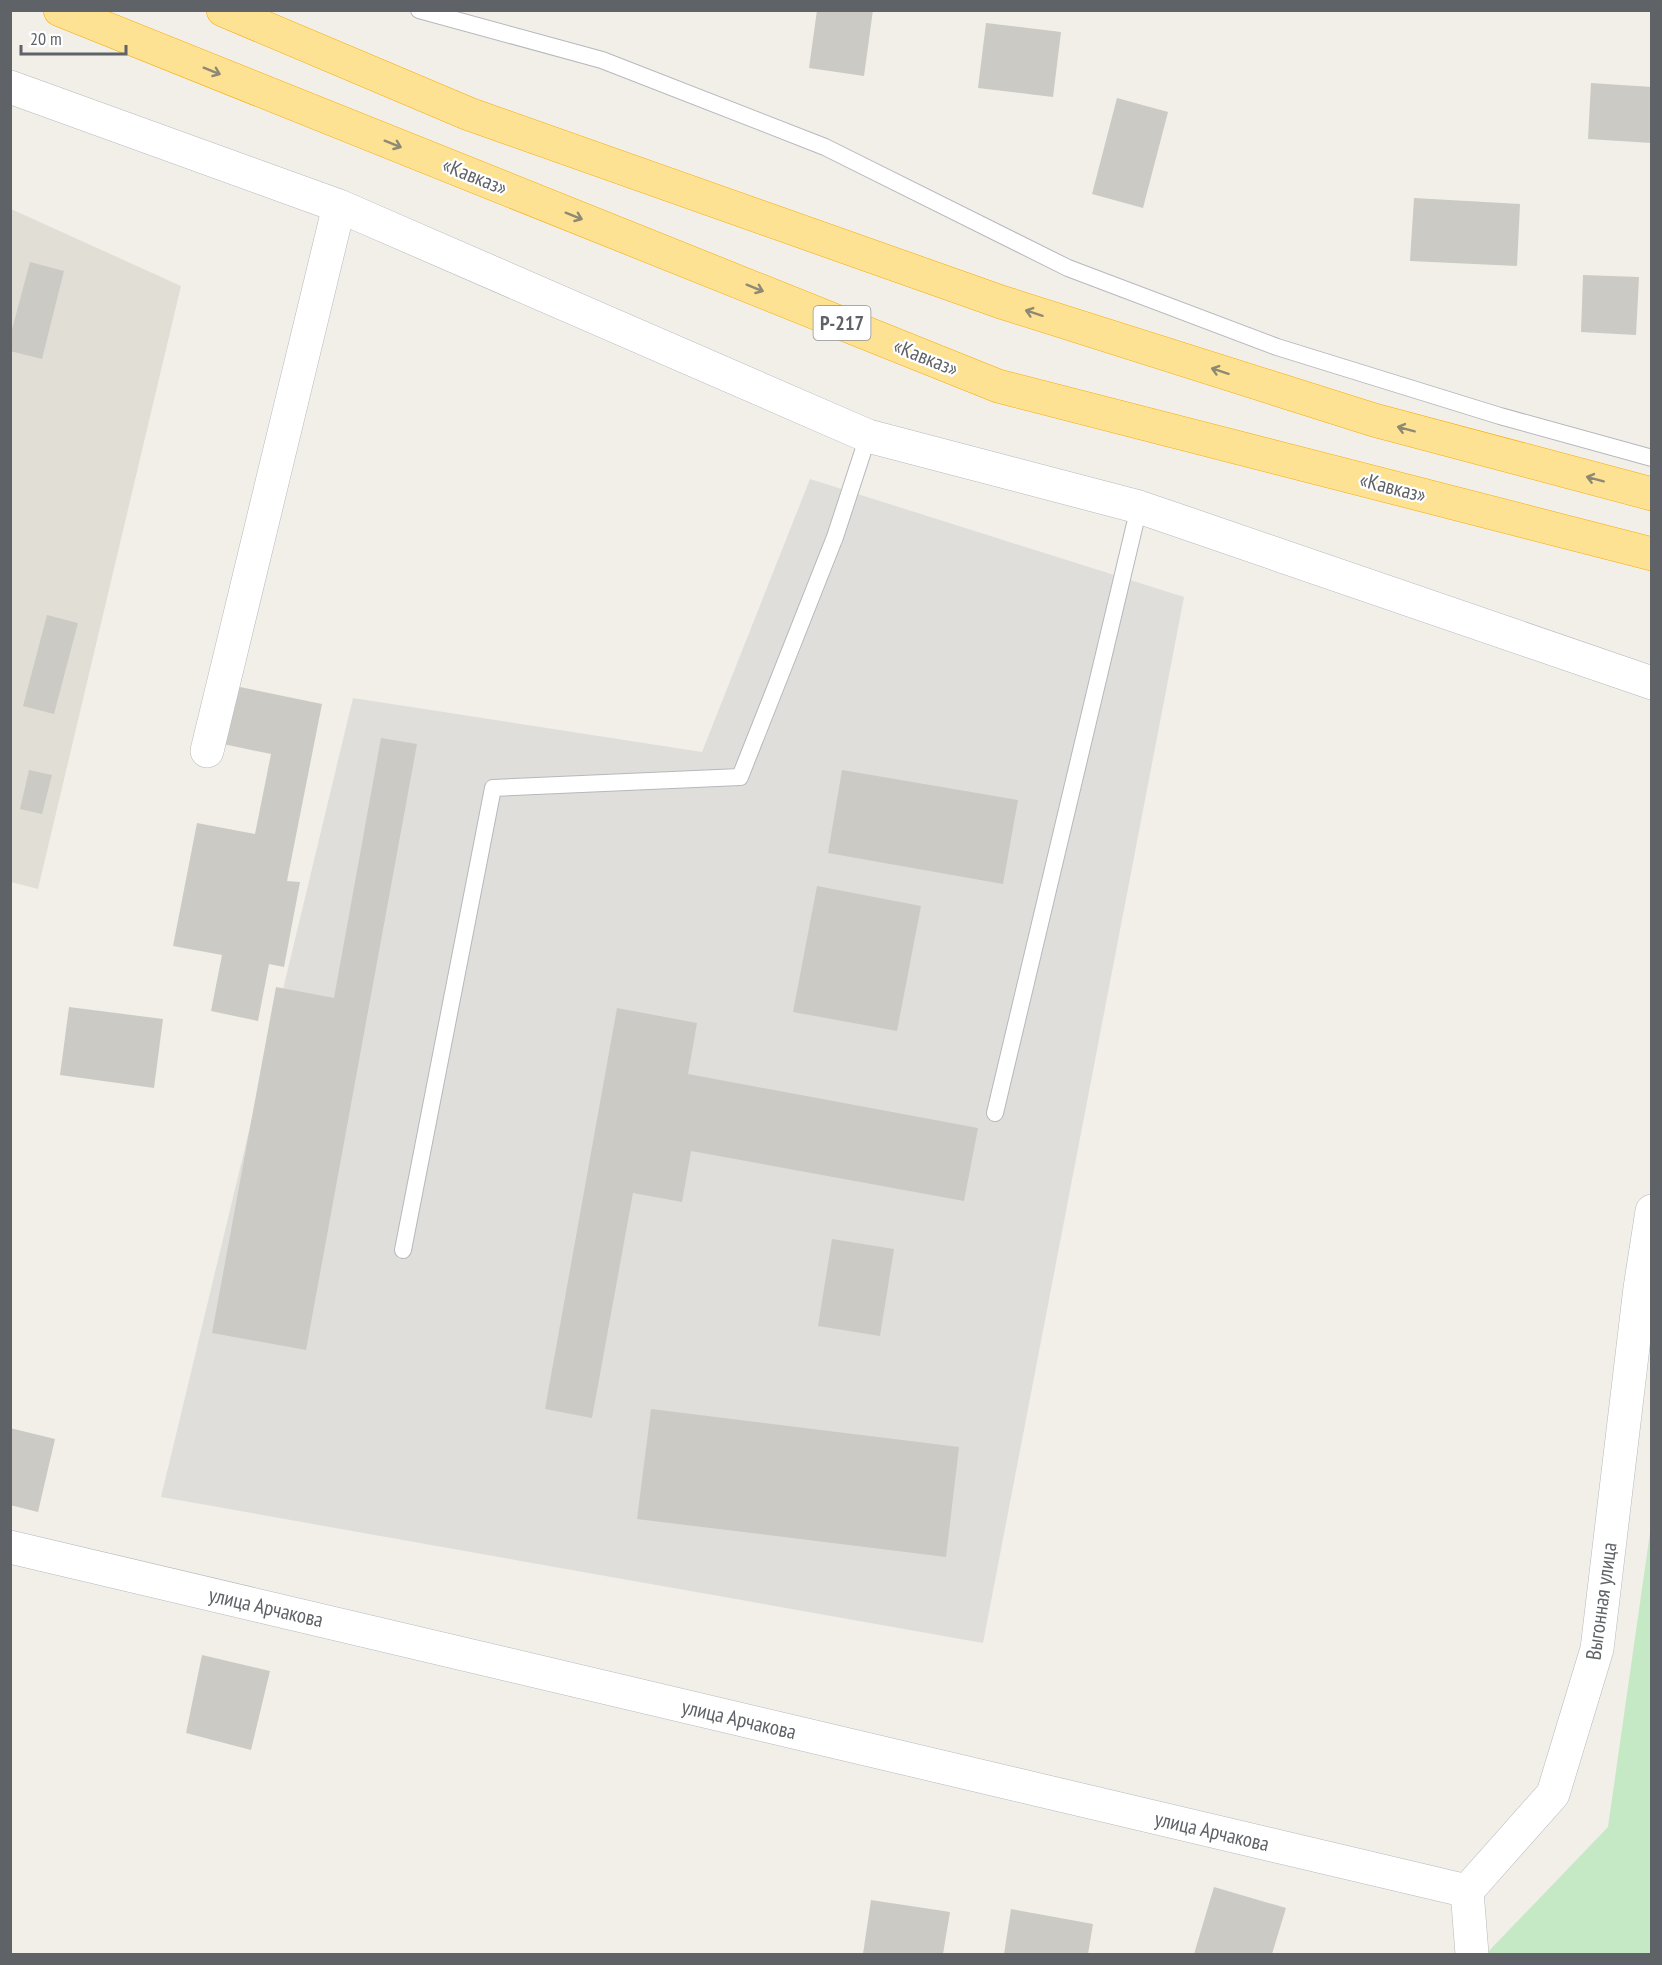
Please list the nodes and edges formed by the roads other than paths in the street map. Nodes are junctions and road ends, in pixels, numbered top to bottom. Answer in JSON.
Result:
{"nodes":[{"id":1,"x":60,"y":10,"type":"edge"},
{"id":2,"x":223,"y":10,"type":"edge"},
{"id":3,"x":419,"y":10,"type":"edge"},
{"id":4,"x":10,"y":87,"type":"edge"},
{"id":5,"x":339,"y":206,"type":"junction"},
{"id":6,"x":868,"y":436,"type":"junction"},
{"id":7,"x":1652,"y":458,"type":"edge"},
{"id":8,"x":1652,"y":494,"type":"edge"},
{"id":9,"x":1139,"y":507,"type":"junction"},
{"id":10,"x":1652,"y":554,"type":"edge"},
{"id":11,"x":1652,"y":683,"type":"edge"},
{"id":12,"x":207,"y":751,"type":"dead end"},
{"id":13,"x":995,"y":1113,"type":"dead end"},
{"id":14,"x":1652,"y":1211,"type":"edge"},
{"id":15,"x":403,"y":1250,"type":"dead end"},
{"id":16,"x":10,"y":1547,"type":"edge"},
{"id":17,"x":1467,"y":1891,"type":"junction"},
{"id":18,"x":1472,"y":1954,"type":"edge"}],
"edges":[{"from":1,"to":10,"type":"highway","name":"«Кавказ»","number":"Р-217","one_way":true},
{"from":8,"to":2,"type":"highway","one_way":true},
{"from":3,"to":7,"type":"lane"},
{"from":4,"to":5,"type":"street"},
{"from":5,"to":6,"type":"street"},
{"from":5,"to":12,"type":"street"},
{"from":6,"to":9,"type":"street"},
{"from":6,"to":15,"type":"lane"},
{"from":9,"to":11,"type":"street"},
{"from":9,"to":13,"type":"lane"},
{"from":14,"to":17,"type":"street","name":"Выгонная улица"},
{"from":16,"to":17,"type":"street","name":"улица Арчакова"},
{"from":17,"to":18,"type":"street"}]}
